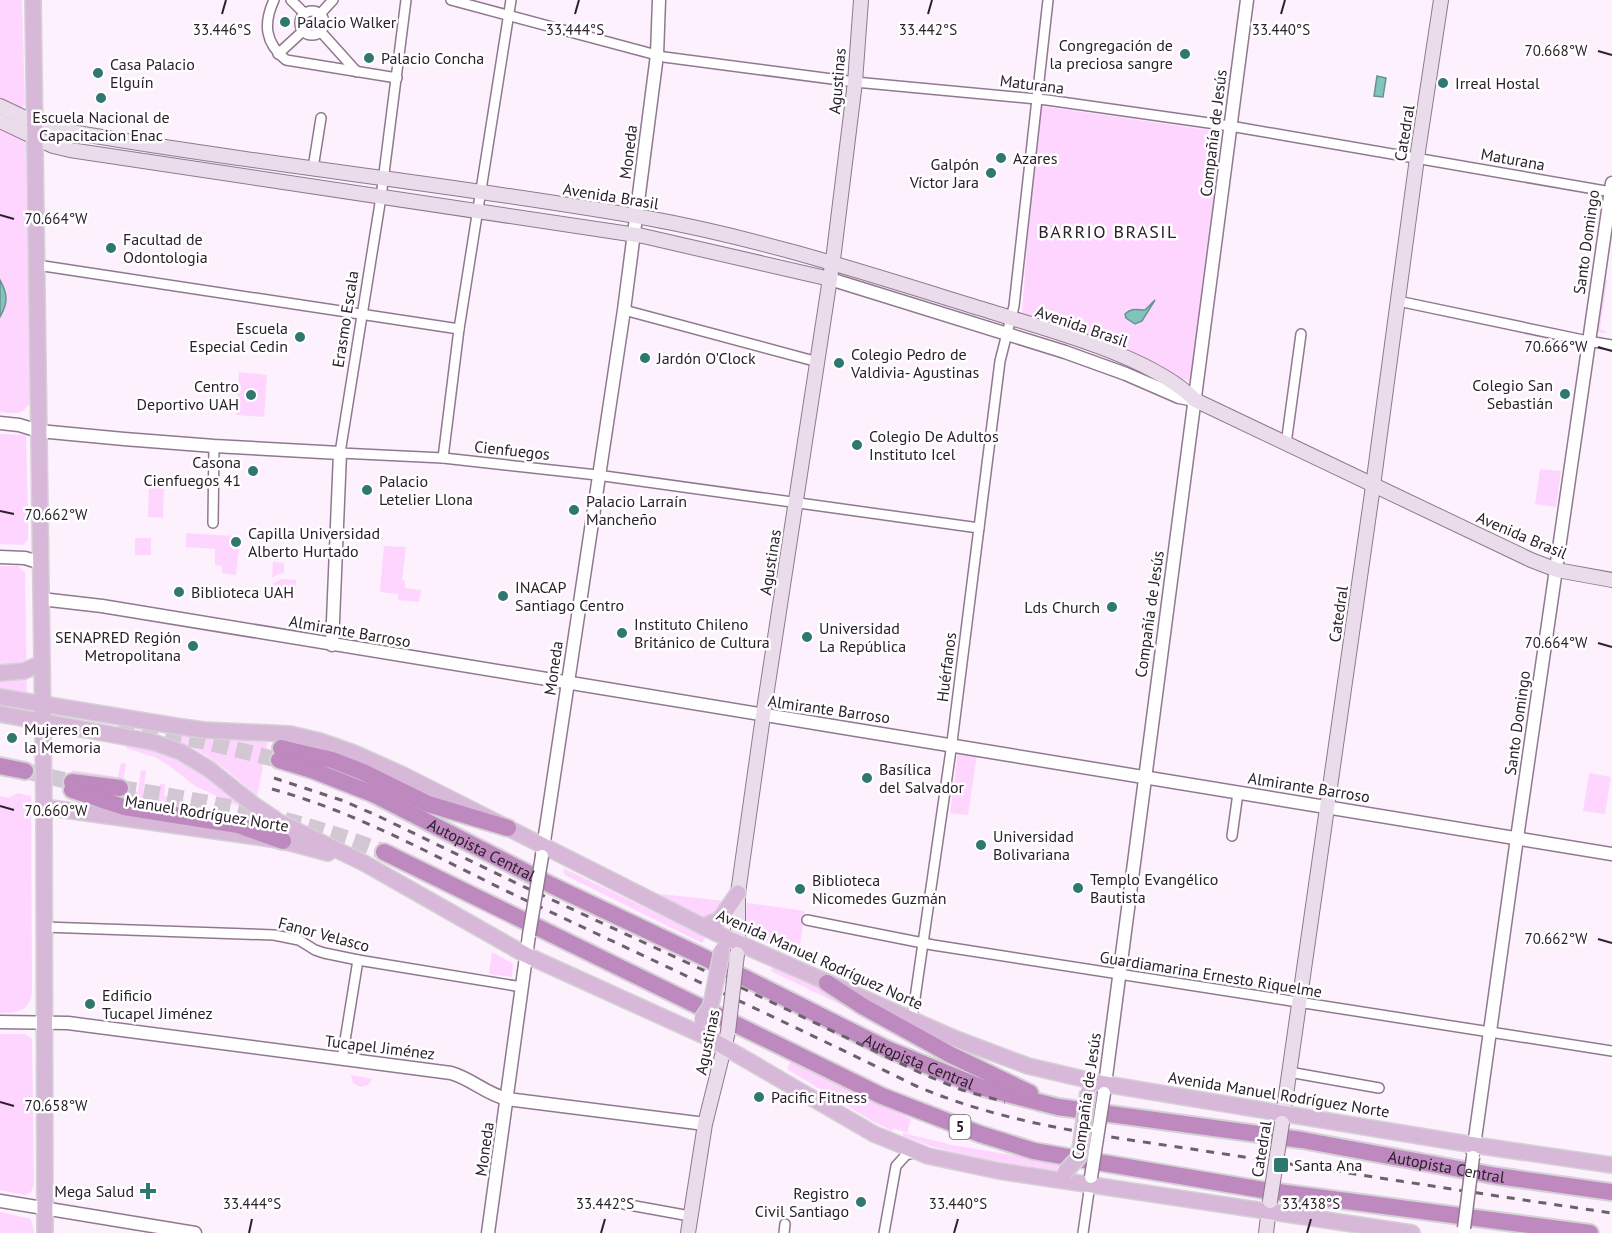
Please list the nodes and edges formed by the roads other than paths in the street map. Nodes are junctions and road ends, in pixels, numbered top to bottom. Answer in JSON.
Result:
{"nodes":[{"id":1,"x":33,"y":0,"type":"edge"},
{"id":2,"x":274,"y":0,"type":"edge"},
{"id":3,"x":291,"y":0,"type":"edge"},
{"id":4,"x":333,"y":0,"type":"edge"},
{"id":5,"x":406,"y":0,"type":"edge"},
{"id":6,"x":451,"y":0,"type":"edge"},
{"id":7,"x":511,"y":0,"type":"edge"},
{"id":8,"x":659,"y":0,"type":"edge"},
{"id":9,"x":861,"y":0,"type":"edge"},
{"id":10,"x":1047,"y":0,"type":"edge"},
{"id":11,"x":1247,"y":0,"type":"edge"},
{"id":12,"x":1442,"y":0,"type":"edge"},
{"id":13,"x":304,"y":13,"type":"junction"},
{"id":14,"x":321,"y":13,"type":"junction"},
{"id":15,"x":508,"y":15,"type":"junction"},
{"id":16,"x":303,"y":31,"type":"junction"},
{"id":17,"x":321,"y":32,"type":"junction"},
{"id":18,"x":278,"y":54,"type":"junction"},
{"id":19,"x":657,"y":55,"type":"junction"},
{"id":20,"x":357,"y":72,"type":"junction"},
{"id":21,"x":397,"y":78,"type":"junction"},
{"id":22,"x":855,"y":82,"type":"junction"},
{"id":23,"x":1036,"y":98,"type":"junction"},
{"id":24,"x":0,"y":106,"type":"edge"},
{"id":25,"x":321,"y":118,"type":"dead end"},
{"id":26,"x":0,"y":121,"type":"edge"},
{"id":27,"x":1230,"y":126,"type":"junction"},
{"id":28,"x":36,"y":130,"type":"junction"},
{"id":29,"x":1417,"y":158,"type":"junction"},
{"id":30,"x":313,"y":168,"type":"junction"},
{"id":31,"x":384,"y":178,"type":"junction"},
{"id":32,"x":1612,"y":189,"type":"edge"},
{"id":33,"x":480,"y":192,"type":"junction"},
{"id":34,"x":381,"y":197,"type":"junction"},
{"id":35,"x":477,"y":211,"type":"junction"},
{"id":36,"x":636,"y":217,"type":"junction"},
{"id":37,"x":633,"y":235,"type":"junction"},
{"id":38,"x":832,"y":263,"type":"junction"},
{"id":39,"x":38,"y":265,"type":"junction"},
{"id":40,"x":830,"y":279,"type":"junction"},
{"id":41,"x":1398,"y":301,"type":"junction"},
{"id":42,"x":624,"y":310,"type":"junction"},
{"id":43,"x":362,"y":314,"type":"junction"},
{"id":44,"x":1011,"y":318,"type":"junction"},
{"id":45,"x":459,"y":329,"type":"junction"},
{"id":46,"x":1007,"y":333,"type":"junction"},
{"id":47,"x":1301,"y":334,"type":"dead end"},
{"id":48,"x":1588,"y":341,"type":"junction"},
{"id":49,"x":1612,"y":345,"type":"edge"},
{"id":50,"x":818,"y":362,"type":"junction"},
{"id":51,"x":1195,"y":400,"type":"junction"},
{"id":52,"x":0,"y":423,"type":"edge"},
{"id":53,"x":39,"y":431,"type":"junction"},
{"id":54,"x":1286,"y":444,"type":"junction"},
{"id":55,"x":214,"y":446,"type":"junction"},
{"id":56,"x":340,"y":453,"type":"junction"},
{"id":57,"x":443,"y":458,"type":"junction"},
{"id":58,"x":597,"y":475,"type":"junction"},
{"id":59,"x":1373,"y":486,"type":"junction"},
{"id":60,"x":796,"y":502,"type":"junction"},
{"id":61,"x":213,"y":524,"type":"dead end"},
{"id":62,"x":979,"y":528,"type":"junction"},
{"id":63,"x":0,"y":557,"type":"edge"},
{"id":64,"x":41,"y":563,"type":"junction"},
{"id":65,"x":1557,"y":570,"type":"junction"},
{"id":66,"x":1612,"y":580,"type":"edge"},
{"id":67,"x":41,"y":599,"type":"junction"},
{"id":68,"x":332,"y":645,"type":"junction"},
{"id":69,"x":42,"y":663,"type":"junction"},
{"id":70,"x":0,"y":673,"type":"edge"},
{"id":71,"x":568,"y":684,"type":"junction"},
{"id":72,"x":0,"y":697,"type":"edge"},
{"id":73,"x":42,"y":704,"type":"junction"},
{"id":74,"x":0,"y":714,"type":"edge"},
{"id":75,"x":763,"y":716,"type":"junction"},
{"id":76,"x":42,"y":722,"type":"junction"},
{"id":77,"x":952,"y":744,"type":"junction"},
{"id":78,"x":0,"y":766,"type":"edge"},
{"id":79,"x":25,"y":771,"type":"tunnel mouth"},
{"id":80,"x":1144,"y":778,"type":"junction"},
{"id":81,"x":120,"y":788,"type":"tunnel mouth"},
{"id":82,"x":1238,"y":793,"type":"junction"},
{"id":83,"x":44,"y":807,"type":"junction"},
{"id":84,"x":1327,"y":807,"type":"junction"},
{"id":85,"x":508,"y":828,"type":"junction"},
{"id":86,"x":1232,"y":836,"type":"dead end"},
{"id":87,"x":1517,"y":838,"type":"junction"},
{"id":88,"x":283,"y":841,"type":"junction"},
{"id":89,"x":543,"y":851,"type":"junction"},
{"id":90,"x":384,"y":852,"type":"tunnel mouth"},
{"id":91,"x":1612,"y":854,"type":"edge"},
{"id":92,"x":364,"y":863,"type":"junction"},
{"id":93,"x":738,"y":894,"type":"junction"},
{"id":94,"x":807,"y":920,"type":"dead end"},
{"id":95,"x":44,"y":927,"type":"junction"},
{"id":96,"x":703,"y":927,"type":"junction"},
{"id":97,"x":718,"y":934,"type":"junction"},
{"id":98,"x":924,"y":943,"type":"junction"},
{"id":99,"x":738,"y":949,"type":"junction"},
{"id":100,"x":526,"y":955,"type":"junction"},
{"id":101,"x":358,"y":960,"type":"junction"},
{"id":102,"x":1119,"y":975,"type":"junction"},
{"id":103,"x":828,"y":983,"type":"junction"},
{"id":104,"x":522,"y":987,"type":"junction"},
{"id":105,"x":1299,"y":1003,"type":"junction"},
{"id":106,"x":912,"y":1019,"type":"junction"},
{"id":107,"x":0,"y":1022,"type":"edge"},
{"id":108,"x":44,"y":1022,"type":"junction"},
{"id":109,"x":686,"y":1027,"type":"junction"},
{"id":110,"x":1491,"y":1033,"type":"junction"},
{"id":111,"x":726,"y":1040,"type":"junction"},
{"id":112,"x":1612,"y":1051,"type":"edge"},
{"id":113,"x":342,"y":1059,"type":"junction"},
{"id":114,"x":1289,"y":1072,"type":"junction"},
{"id":115,"x":1085,"y":1086,"type":"junction"},
{"id":116,"x":1105,"y":1088,"type":"junction"},
{"id":117,"x":1379,"y":1088,"type":"dead end"},
{"id":118,"x":507,"y":1099,"type":"junction"},
{"id":119,"x":1058,"y":1107,"type":"junction"},
{"id":120,"x":1283,"y":1117,"type":"junction"},
{"id":121,"x":705,"y":1124,"type":"junction"},
{"id":122,"x":1474,"y":1151,"type":"junction"},
{"id":123,"x":917,"y":1152,"type":"junction"},
{"id":124,"x":1612,"y":1165,"type":"edge"},
{"id":125,"x":1060,"y":1176,"type":"junction"},
{"id":126,"x":1091,"y":1181,"type":"junction"},
{"id":127,"x":1612,"y":1192,"type":"edge"},
{"id":128,"x":0,"y":1201,"type":"edge"},
{"id":129,"x":624,"y":1204,"type":"dead end"},
{"id":130,"x":1270,"y":1206,"type":"junction"},
{"id":131,"x":45,"y":1209,"type":"junction"},
{"id":132,"x":690,"y":1216,"type":"junction"},
{"id":133,"x":1464,"y":1230,"type":"edge"},
{"id":134,"x":45,"y":1233,"type":"edge"},
{"id":135,"x":195,"y":1233,"type":"edge"},
{"id":136,"x":488,"y":1233,"type":"edge"},
{"id":137,"x":688,"y":1233,"type":"edge"},
{"id":138,"x":884,"y":1233,"type":"edge"},
{"id":139,"x":1083,"y":1233,"type":"edge"},
{"id":140,"x":1266,"y":1233,"type":"edge"},
{"id":141,"x":1412,"y":1233,"type":"edge"},
{"id":142,"x":1590,"y":1233,"type":"edge"}],
"edges":[{"from":1,"to":28,"type":"main road"},
{"from":2,"to":18,"type":"street"},
{"from":3,"to":13,"type":"street"},
{"from":4,"to":14,"type":"street"},
{"from":5,"to":21,"type":"street","name":"Erasmo Escala"},
{"from":6,"to":15,"type":"street","name":"Maturana"},
{"from":7,"to":15,"type":"street"},
{"from":8,"to":19,"type":"street","name":"Moneda"},
{"from":9,"to":22,"type":"main road","name":"Agustinas"},
{"from":10,"to":23,"type":"street"},
{"from":11,"to":27,"type":"street","name":"Compañía de Jesús"},
{"from":12,"to":29,"type":"main road","name":"Catedral"},
{"from":13,"to":14,"type":"street"},
{"from":13,"to":16,"type":"street"},
{"from":14,"to":17,"type":"street"},
{"from":15,"to":19,"type":"street","name":"Maturana"},
{"from":15,"to":33,"type":"street"},
{"from":16,"to":17,"type":"street"},
{"from":16,"to":18,"type":"street"},
{"from":17,"to":20,"type":"street"},
{"from":18,"to":20,"type":"street"},
{"from":19,"to":22,"type":"street","name":"Maturana"},
{"from":19,"to":36,"type":"street","name":"Moneda"},
{"from":20,"to":21,"type":"street"},
{"from":21,"to":31,"type":"street","name":"Erasmo Escala"},
{"from":22,"to":23,"type":"street","name":"Maturana"},
{"from":22,"to":38,"type":"main road","name":"Agustinas"},
{"from":23,"to":27,"type":"street","name":"Maturana"},
{"from":23,"to":44,"type":"street","name":"Huérfanos"},
{"from":24,"to":28,"type":"main road","name":"Avenida Brasil"},
{"from":25,"to":30,"type":"street"},
{"from":26,"to":28,"type":"main road","name":"Avenida Brasil"},
{"from":27,"to":29,"type":"street","name":"Maturana"},
{"from":27,"to":51,"type":"street","name":"Compañía de Jesús"},
{"from":28,"to":30,"type":"main road","name":"Avenida Brasil"},
{"from":28,"to":34,"type":"main road","name":"Avenida Brasil"},
{"from":28,"to":39,"type":"main road"},
{"from":29,"to":32,"type":"street","name":"Maturana"},
{"from":29,"to":41,"type":"main road","name":"Catedral"},
{"from":30,"to":31,"type":"main road","name":"Avenida Brasil"},
{"from":31,"to":33,"type":"main road","name":"Avenida Brasil"},
{"from":31,"to":34,"type":"street","name":"Erasmo Escala"},
{"from":32,"to":48,"type":"street","name":"Santo Domingo"},
{"from":33,"to":35,"type":"street"},
{"from":33,"to":36,"type":"main road","name":"Avenida Brasil"},
{"from":34,"to":35,"type":"main road","name":"Avenida Brasil"},
{"from":34,"to":43,"type":"street","name":"Erasmo Escala"},
{"from":35,"to":37,"type":"main road","name":"Avenida Brasil"},
{"from":35,"to":45,"type":"street"},
{"from":36,"to":37,"type":"street","name":"Moneda"},
{"from":36,"to":38,"type":"main road","name":"Avenida Brasil"},
{"from":37,"to":40,"type":"main road","name":"Avenida Brasil"},
{"from":37,"to":42,"type":"street","name":"Moneda"},
{"from":38,"to":40,"type":"main road","name":"Agustinas"},
{"from":38,"to":44,"type":"main road","name":"Avenida Brasil"},
{"from":39,"to":43,"type":"street"},
{"from":39,"to":53,"type":"main road"},
{"from":40,"to":46,"type":"street","name":"Avenida Brasil"},
{"from":40,"to":50,"type":"main road","name":"Agustinas"},
{"from":41,"to":48,"type":"street"},
{"from":41,"to":59,"type":"main road","name":"Catedral"},
{"from":42,"to":50,"type":"street"},
{"from":42,"to":58,"type":"street","name":"Moneda"},
{"from":43,"to":45,"type":"street"},
{"from":43,"to":56,"type":"street","name":"Erasmo Escala"},
{"from":44,"to":46,"type":"street","name":"Huérfanos"},
{"from":44,"to":51,"type":"main road","name":"Avenida Brasil"},
{"from":45,"to":57,"type":"street"},
{"from":46,"to":51,"type":"street","name":"Avenida Brasil"},
{"from":46,"to":62,"type":"street","name":"Huérfanos"},
{"from":47,"to":54,"type":"street"},
{"from":48,"to":49,"type":"street"},
{"from":48,"to":65,"type":"street","name":"Santo Domingo"},
{"from":50,"to":60,"type":"main road","name":"Agustinas"},
{"from":51,"to":54,"type":"main road","name":"Avenida Brasil"},
{"from":51,"to":80,"type":"street","name":"Compañía de Jesús"},
{"from":52,"to":53,"type":"street","name":"Cienfuegos"},
{"from":53,"to":55,"type":"street","name":"Cienfuegos"},
{"from":53,"to":64,"type":"main road"},
{"from":54,"to":59,"type":"main road","name":"Avenida Brasil"},
{"from":55,"to":56,"type":"street","name":"Cienfuegos"},
{"from":55,"to":61,"type":"street"},
{"from":56,"to":57,"type":"street","name":"Cienfuegos"},
{"from":56,"to":68,"type":"street","name":"Erasmo Escala"},
{"from":57,"to":58,"type":"street","name":"Cienfuegos"},
{"from":58,"to":60,"type":"street","name":"Cienfuegos"},
{"from":58,"to":71,"type":"street","name":"Moneda"},
{"from":59,"to":65,"type":"main road","name":"Avenida Brasil"},
{"from":59,"to":84,"type":"main road","name":"Catedral"},
{"from":60,"to":62,"type":"street","name":"Cienfuegos"},
{"from":60,"to":75,"type":"main road","name":"Agustinas"},
{"from":62,"to":77,"type":"street","name":"Huérfanos"},
{"from":63,"to":64,"type":"street"},
{"from":64,"to":67,"type":"main road"},
{"from":65,"to":66,"type":"main road","name":"Avenida Brasil"},
{"from":65,"to":87,"type":"street","name":"Santo Domingo"},
{"from":67,"to":68,"type":"street","name":"Almirante Barroso"},
{"from":67,"to":69,"type":"main road"},
{"from":68,"to":71,"type":"street","name":"Almirante Barroso"},
{"from":69,"to":70,"type":"main road"},
{"from":69,"to":73,"type":"main road"},
{"from":71,"to":75,"type":"street","name":"Almirante Barroso"},
{"from":71,"to":89,"type":"street","name":"Moneda"},
{"from":72,"to":73,"type":"main road","name":"Avenida Manuel Rodríguez Norte"},
{"from":73,"to":76,"type":"main road"},
{"from":73,"to":85,"type":"main road","name":"Avenida Manuel Rodríguez Norte"},
{"from":74,"to":76,"type":"main road"},
{"from":75,"to":77,"type":"street","name":"Almirante Barroso"},
{"from":75,"to":93,"type":"main road","name":"Agustinas"},
{"from":76,"to":83,"type":"main road"},
{"from":76,"to":92,"type":"main road"},
{"from":77,"to":80,"type":"street","name":"Almirante Barroso"},
{"from":77,"to":98,"type":"street","name":"Huérfanos"},
{"from":78,"to":79,"type":"highway"},
{"from":80,"to":82,"type":"street","name":"Almirante Barroso"},
{"from":80,"to":102,"type":"street","name":"Compañía de Jesús"},
{"from":81,"to":88,"type":"highway"},
{"from":82,"to":84,"type":"street","name":"Almirante Barroso"},
{"from":82,"to":86,"type":"street"},
{"from":83,"to":88,"type":"main road","name":"Manuel Rodríguez Norte"},
{"from":83,"to":95,"type":"main road"},
{"from":84,"to":87,"type":"street","name":"Almirante Barroso"},
{"from":84,"to":105,"type":"main road","name":"Catedral"},
{"from":85,"to":89,"type":"main road","name":"Avenida Manuel Rodríguez Norte"},
{"from":85,"to":119,"type":"highway","name":"Autopista Central"},
{"from":87,"to":91,"type":"street","name":"Almirante Barroso"},
{"from":87,"to":110,"type":"street","name":"Santo Domingo"},
{"from":88,"to":92,"type":"main road","name":"Manuel Rodríguez Norte"},
{"from":89,"to":96,"type":"main road","name":"Avenida Manuel Rodríguez Norte"},
{"from":89,"to":100,"type":"street","name":"Moneda","bridge":true},
{"from":90,"to":142,"type":"highway","number":"5"},
{"from":92,"to":100,"type":"main road"},
{"from":93,"to":96,"type":"main road"},
{"from":93,"to":99,"type":"main road","name":"Agustinas"},
{"from":94,"to":98,"type":"street","name":"Guardiamarina Ernesto Riquelme"},
{"from":95,"to":101,"type":"street","name":"Fanor Velasco"},
{"from":95,"to":108,"type":"main road"},
{"from":96,"to":97,"type":"main road","name":"Avenida Manuel Rodríguez Norte"},
{"from":97,"to":99,"type":"main road","name":"Avenida Manuel Rodríguez Norte"},
{"from":97,"to":109,"type":"main road","bridge":true},
{"from":98,"to":102,"type":"street","name":"Guardiamarina Ernesto Riquelme"},
{"from":98,"to":106,"type":"street","name":"Huérfanos"},
{"from":99,"to":103,"type":"main road","name":"Avenida Manuel Rodríguez Norte"},
{"from":99,"to":111,"type":"main road","name":"Agustinas","bridge":true},
{"from":100,"to":104,"type":"street","name":"Moneda"},
{"from":100,"to":109,"type":"main road"},
{"from":101,"to":104,"type":"street","name":"Fanor Velasco"},
{"from":101,"to":113,"type":"street"},
{"from":102,"to":105,"type":"street","name":"Guardiamarina Ernesto Riquelme"},
{"from":102,"to":116,"type":"street","name":"Compañía de Jesús"},
{"from":103,"to":106,"type":"main road","name":"Avenida Manuel Rodríguez Norte"},
{"from":103,"to":119,"type":"highway"},
{"from":104,"to":118,"type":"street","name":"Moneda"},
{"from":105,"to":110,"type":"street","name":"Guardiamarina Ernesto Riquelme"},
{"from":105,"to":114,"type":"main road","name":"Catedral"},
{"from":106,"to":115,"type":"main road","name":"Avenida Manuel Rodríguez Norte"},
{"from":107,"to":108,"type":"street","name":"Tucapel Jiménez"},
{"from":108,"to":113,"type":"street","name":"Tucapel Jiménez"},
{"from":108,"to":131,"type":"main road"},
{"from":109,"to":111,"type":"main road"},
{"from":110,"to":112,"type":"street","name":"Guardiamarina Ernesto Riquelme"},
{"from":110,"to":122,"type":"street","name":"Santo Domingo"},
{"from":111,"to":121,"type":"main road","name":"Agustinas"},
{"from":111,"to":123,"type":"main road"},
{"from":113,"to":118,"type":"street","name":"Tucapel Jiménez"},
{"from":114,"to":117,"type":"street"},
{"from":114,"to":120,"type":"main road","name":"Catedral"},
{"from":115,"to":116,"type":"main road","name":"Avenida Manuel Rodríguez Norte"},
{"from":115,"to":125,"type":"main road","bridge":true},
{"from":116,"to":120,"type":"main road","name":"Avenida Manuel Rodríguez Norte"},
{"from":116,"to":126,"type":"street","name":"Compañía de Jesús","bridge":true},
{"from":118,"to":121,"type":"street","name":"Tucapel Jiménez"},
{"from":118,"to":136,"type":"street","name":"Moneda"},
{"from":119,"to":127,"type":"highway","name":"Autopista Central"},
{"from":120,"to":122,"type":"main road","name":"Avenida Manuel Rodríguez Norte"},
{"from":120,"to":130,"type":"main road","name":"Catedral","bridge":true},
{"from":121,"to":132,"type":"main road","name":"Agustinas"},
{"from":122,"to":124,"type":"main road","name":"Avenida Manuel Rodríguez Norte"},
{"from":122,"to":133,"type":"street","name":"Santo Domingo","bridge":true},
{"from":123,"to":125,"type":"main road"},
{"from":123,"to":138,"type":"street"},
{"from":125,"to":126,"type":"main road"},
{"from":126,"to":130,"type":"main road"},
{"from":126,"to":139,"type":"street","name":"Compañía de Jesús"},
{"from":128,"to":131,"type":"street"},
{"from":129,"to":132,"type":"street"},
{"from":130,"to":140,"type":"main road","name":"Catedral"},
{"from":130,"to":141,"type":"main road"},
{"from":131,"to":134,"type":"main road"},
{"from":131,"to":135,"type":"street"},
{"from":132,"to":137,"type":"main road","name":"Agustinas"}]}
